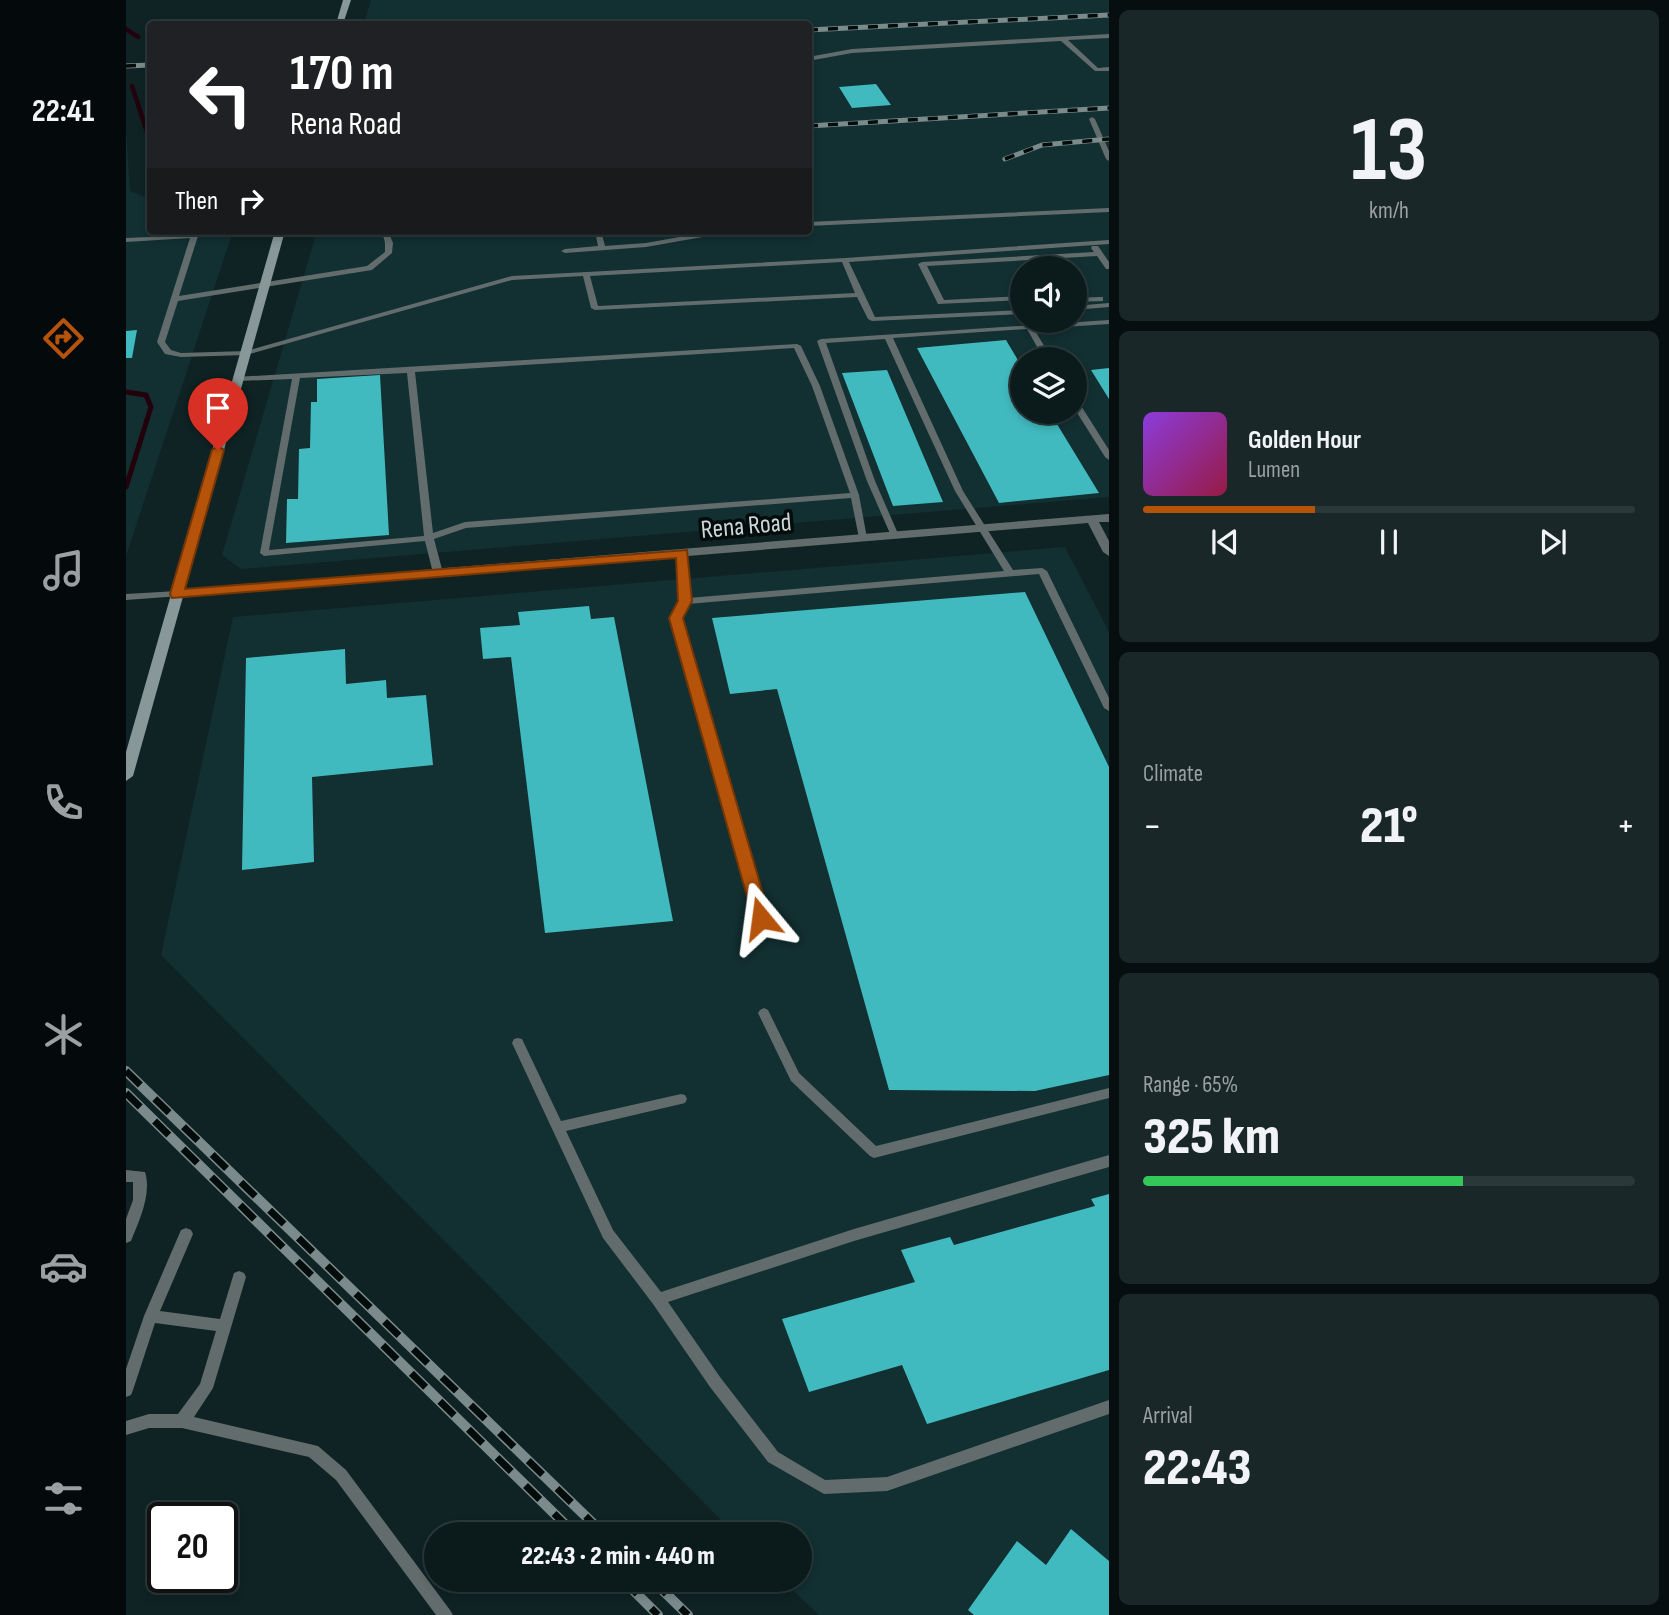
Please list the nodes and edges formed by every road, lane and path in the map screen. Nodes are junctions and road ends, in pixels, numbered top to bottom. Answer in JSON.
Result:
{"nodes":[{"id":1,"x":347,"y":0,"type":"edge"},
{"id":2,"x":340,"y":21,"type":"edge"},
{"id":3,"x":1109,"y":36,"type":"edge"},
{"id":4,"x":1063,"y":39,"type":"junction"},
{"id":5,"x":812,"y":58,"type":"edge"},
{"id":6,"x":1109,"y":69,"type":"edge"},
{"id":7,"x":1097,"y":70,"type":"junction"},
{"id":8,"x":1109,"y":81,"type":"edge"},
{"id":9,"x":1092,"y":119,"type":"dead end"},
{"id":10,"x":1109,"y":159,"type":"edge"},
{"id":11,"x":1109,"y":210,"type":"edge"},
{"id":12,"x":812,"y":221,"type":"edge"},
{"id":13,"x":279,"y":235,"type":"edge"},
{"id":14,"x":386,"y":235,"type":"edge"},
{"id":15,"x":599,"y":235,"type":"edge"},
{"id":16,"x":698,"y":235,"type":"edge"},
{"id":17,"x":126,"y":240,"type":"edge"},
{"id":18,"x":1109,"y":242,"type":"edge"},
{"id":19,"x":1091,"y":243,"type":"junction"},
{"id":20,"x":602,"y":249,"type":"junction"},
{"id":21,"x":565,"y":251,"type":"dead end"},
{"id":22,"x":1099,"y":254,"type":"junction"},
{"id":23,"x":1064,"y":256,"type":"edge"},
{"id":24,"x":1010,"y":259,"type":"edge"},
{"id":25,"x":845,"y":260,"type":"junction"},
{"id":26,"x":1109,"y":267,"type":"edge"},
{"id":27,"x":586,"y":274,"type":"junction"},
{"id":28,"x":263,"y":286,"type":"junction"},
{"id":29,"x":860,"y":295,"type":"junction"},
{"id":30,"x":1109,"y":298,"type":"edge"},
{"id":31,"x":174,"y":299,"type":"junction"},
{"id":32,"x":1010,"y":299,"type":"edge"},
{"id":33,"x":1087,"y":299,"type":"edge"},
{"id":34,"x":1010,"y":305,"type":"edge"},
{"id":35,"x":1109,"y":305,"type":"edge"},
{"id":36,"x":1087,"y":307,"type":"edge"},
{"id":37,"x":1010,"y":313,"type":"edge"},
{"id":38,"x":926,"y":317,"type":"junction"},
{"id":39,"x":1109,"y":322,"type":"edge"},
{"id":40,"x":1087,"y":323,"type":"edge"},
{"id":41,"x":1010,"y":328,"type":"edge"},
{"id":42,"x":888,"y":337,"type":"junction"},
{"id":43,"x":246,"y":353,"type":"junction"},
{"id":44,"x":411,"y":370,"type":"junction"},
{"id":45,"x":296,"y":376,"type":"junction"},
{"id":46,"x":238,"y":379,"type":"junction"},
{"id":47,"x":1087,"y":422,"type":"edge"},
{"id":48,"x":1109,"y":457,"type":"edge"},
{"id":49,"x":855,"y":495,"type":"junction"},
{"id":50,"x":1109,"y":518,"type":"edge"},
{"id":51,"x":1092,"y":520,"type":"junction"},
{"id":52,"x":985,"y":528,"type":"junction"},
{"id":53,"x":895,"y":536,"type":"junction"},
{"id":54,"x":429,"y":538,"type":"junction"},
{"id":55,"x":863,"y":538,"type":"junction"},
{"id":56,"x":1109,"y":552,"type":"edge"},
{"id":57,"x":682,"y":553,"type":"junction"},
{"id":58,"x":438,"y":573,"type":"junction"},
{"id":59,"x":1010,"y":573,"type":"junction"},
{"id":60,"x":177,"y":594,"type":"junction"},
{"id":61,"x":126,"y":597,"type":"edge"},
{"id":62,"x":685,"y":601,"type":"junction"},
{"id":63,"x":1109,"y":708,"type":"edge"},
{"id":64,"x":126,"y":776,"type":"edge"},
{"id":65,"x":761,"y":918,"type":"dead end"},
{"id":66,"x":764,"y":1013,"type":"dead end"},
{"id":67,"x":518,"y":1043,"type":"dead end"},
{"id":68,"x":1109,"y":1093,"type":"edge"},
{"id":69,"x":681,"y":1099,"type":"dead end"},
{"id":70,"x":558,"y":1127,"type":"junction"},
{"id":71,"x":1109,"y":1161,"type":"edge"},
{"id":72,"x":126,"y":1176,"type":"edge"},
{"id":73,"x":127,"y":1231,"type":"edge"},
{"id":74,"x":186,"y":1234,"type":"dead end"},
{"id":75,"x":239,"y":1277,"type":"dead end"},
{"id":76,"x":659,"y":1299,"type":"junction"},
{"id":77,"x":150,"y":1316,"type":"junction"},
{"id":78,"x":225,"y":1326,"type":"junction"},
{"id":79,"x":126,"y":1390,"type":"edge"},
{"id":80,"x":1109,"y":1408,"type":"edge"},
{"id":81,"x":182,"y":1421,"type":"junction"},
{"id":82,"x":126,"y":1428,"type":"edge"},
{"id":83,"x":445,"y":1615,"type":"edge"}],
"edges":[{"from":1,"to":2,"type":"main road"},
{"from":3,"to":4,"type":"lane"},
{"from":4,"to":5,"type":"lane"},
{"from":4,"to":7,"type":"lane"},
{"from":6,"to":7,"type":"lane"},
{"from":7,"to":8,"type":"lane"},
{"from":9,"to":10,"type":"lane"},
{"from":11,"to":12,"type":"lane"},
{"from":13,"to":28,"type":"main road"},
{"from":14,"to":28,"type":"lane"},
{"from":15,"to":20,"type":"lane"},
{"from":16,"to":20,"type":"lane"},
{"from":17,"to":31,"type":"lane"},
{"from":18,"to":19,"type":"lane"},
{"from":19,"to":22,"type":"lane"},
{"from":19,"to":25,"type":"lane"},
{"from":20,"to":21,"type":"lane"},
{"from":22,"to":23,"type":"lane"},
{"from":22,"to":26,"type":"lane"},
{"from":24,"to":32,"type":"lane"},
{"from":25,"to":27,"type":"lane"},
{"from":25,"to":29,"type":"lane"},
{"from":27,"to":29,"type":"lane"},
{"from":27,"to":43,"type":"lane"},
{"from":28,"to":31,"type":"lane"},
{"from":28,"to":43,"type":"main road"},
{"from":29,"to":38,"type":"lane"},
{"from":30,"to":33,"type":"lane"},
{"from":31,"to":43,"type":"lane"},
{"from":34,"to":38,"type":"lane"},
{"from":35,"to":36,"type":"lane"},
{"from":37,"to":38,"type":"lane"},
{"from":39,"to":40,"type":"lane"},
{"from":41,"to":42,"type":"lane"},
{"from":42,"to":52,"type":"lane"},
{"from":42,"to":53,"type":"lane"},
{"from":43,"to":46,"type":"main road"},
{"from":44,"to":45,"type":"lane"},
{"from":44,"to":49,"type":"lane"},
{"from":44,"to":54,"type":"lane"},
{"from":45,"to":46,"type":"lane"},
{"from":45,"to":54,"type":"lane"},
{"from":46,"to":60,"type":"main road"},
{"from":47,"to":48,"type":"lane"},
{"from":49,"to":54,"type":"lane"},
{"from":49,"to":55,"type":"lane"},
{"from":50,"to":51,"type":"street","name":"Rena Road"},
{"from":51,"to":52,"type":"street","name":"Rena Road"},
{"from":51,"to":56,"type":"street"},
{"from":52,"to":53,"type":"street","name":"Rena Road"},
{"from":52,"to":59,"type":"lane"},
{"from":53,"to":55,"type":"street","name":"Rena Road"},
{"from":54,"to":58,"type":"lane"},
{"from":55,"to":57,"type":"street","name":"Rena Road"},
{"from":57,"to":58,"type":"street","name":"Rena Road"},
{"from":57,"to":62,"type":"lane"},
{"from":58,"to":60,"type":"street","name":"Rena Road"},
{"from":59,"to":62,"type":"lane"},
{"from":59,"to":63,"type":"lane"},
{"from":60,"to":61,"type":"lane"},
{"from":60,"to":64,"type":"main road"},
{"from":62,"to":65,"type":"lane"},
{"from":66,"to":68,"type":"lane"},
{"from":67,"to":70,"type":"lane"},
{"from":69,"to":70,"type":"lane"},
{"from":70,"to":76,"type":"lane"},
{"from":71,"to":76,"type":"lane"},
{"from":72,"to":73,"type":"lane"},
{"from":74,"to":77,"type":"lane"},
{"from":75,"to":78,"type":"lane"},
{"from":76,"to":80,"type":"lane"},
{"from":77,"to":78,"type":"lane"},
{"from":77,"to":79,"type":"lane"},
{"from":78,"to":81,"type":"lane"},
{"from":81,"to":82,"type":"lane"},
{"from":81,"to":83,"type":"lane"}]}
